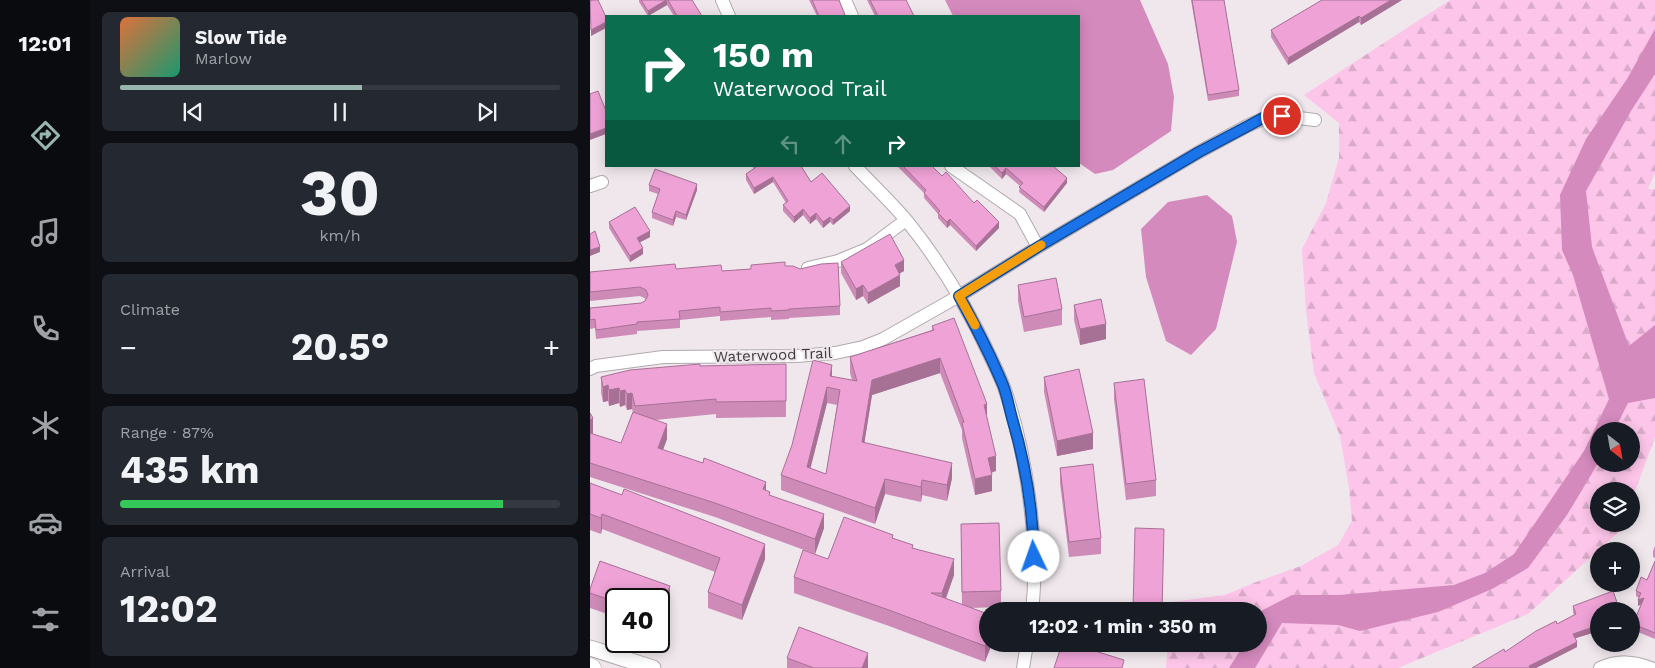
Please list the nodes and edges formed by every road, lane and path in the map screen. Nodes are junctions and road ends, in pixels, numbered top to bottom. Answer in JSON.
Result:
{"nodes":[{"id":1,"x":722,"y":0,"type":"edge"},
{"id":2,"x":844,"y":0,"type":"edge"},
{"id":3,"x":729,"y":15,"type":"edge"},
{"id":4,"x":852,"y":15,"type":"edge"},
{"id":5,"x":1315,"y":120,"type":"dead end"},
{"id":6,"x":856,"y":167,"type":"edge"},
{"id":7,"x":951,"y":167,"type":"edge"},
{"id":8,"x":906,"y":220,"type":"junction"},
{"id":9,"x":1038,"y":247,"type":"junction"},
{"id":10,"x":799,"y":270,"type":"edge"},
{"id":11,"x":959,"y":296,"type":"junction"},
{"id":12,"x":592,"y":364,"type":"edge"},
{"id":13,"x":1032,"y":602,"type":"edge"},
{"id":14,"x":590,"y":648,"type":"edge"},
{"id":15,"x":1026,"y":652,"type":"edge"},
{"id":16,"x":653,"y":668,"type":"edge"},
{"id":17,"x":1023,"y":668,"type":"edge"},
{"id":18,"x":1600,"y":668,"type":"edge"},
{"id":19,"x":1651,"y":668,"type":"edge"}],
"edges":[{"from":1,"to":3,"type":"street"},
{"from":2,"to":4,"type":"street"},
{"from":5,"to":9,"type":"street","name":"Waterwood Trail"},
{"from":6,"to":8,"type":"street"},
{"from":7,"to":9,"type":"street"},
{"from":8,"to":10,"type":"street"},
{"from":8,"to":11,"type":"street"},
{"from":9,"to":11,"type":"street","name":"Waterwood Trail"},
{"from":11,"to":12,"type":"street","name":"Waterwood Trail"},
{"from":11,"to":13,"type":"street"},
{"from":14,"to":16,"type":"main road"},
{"from":15,"to":17,"type":"street"},
{"from":18,"to":19,"type":"street"}]}
